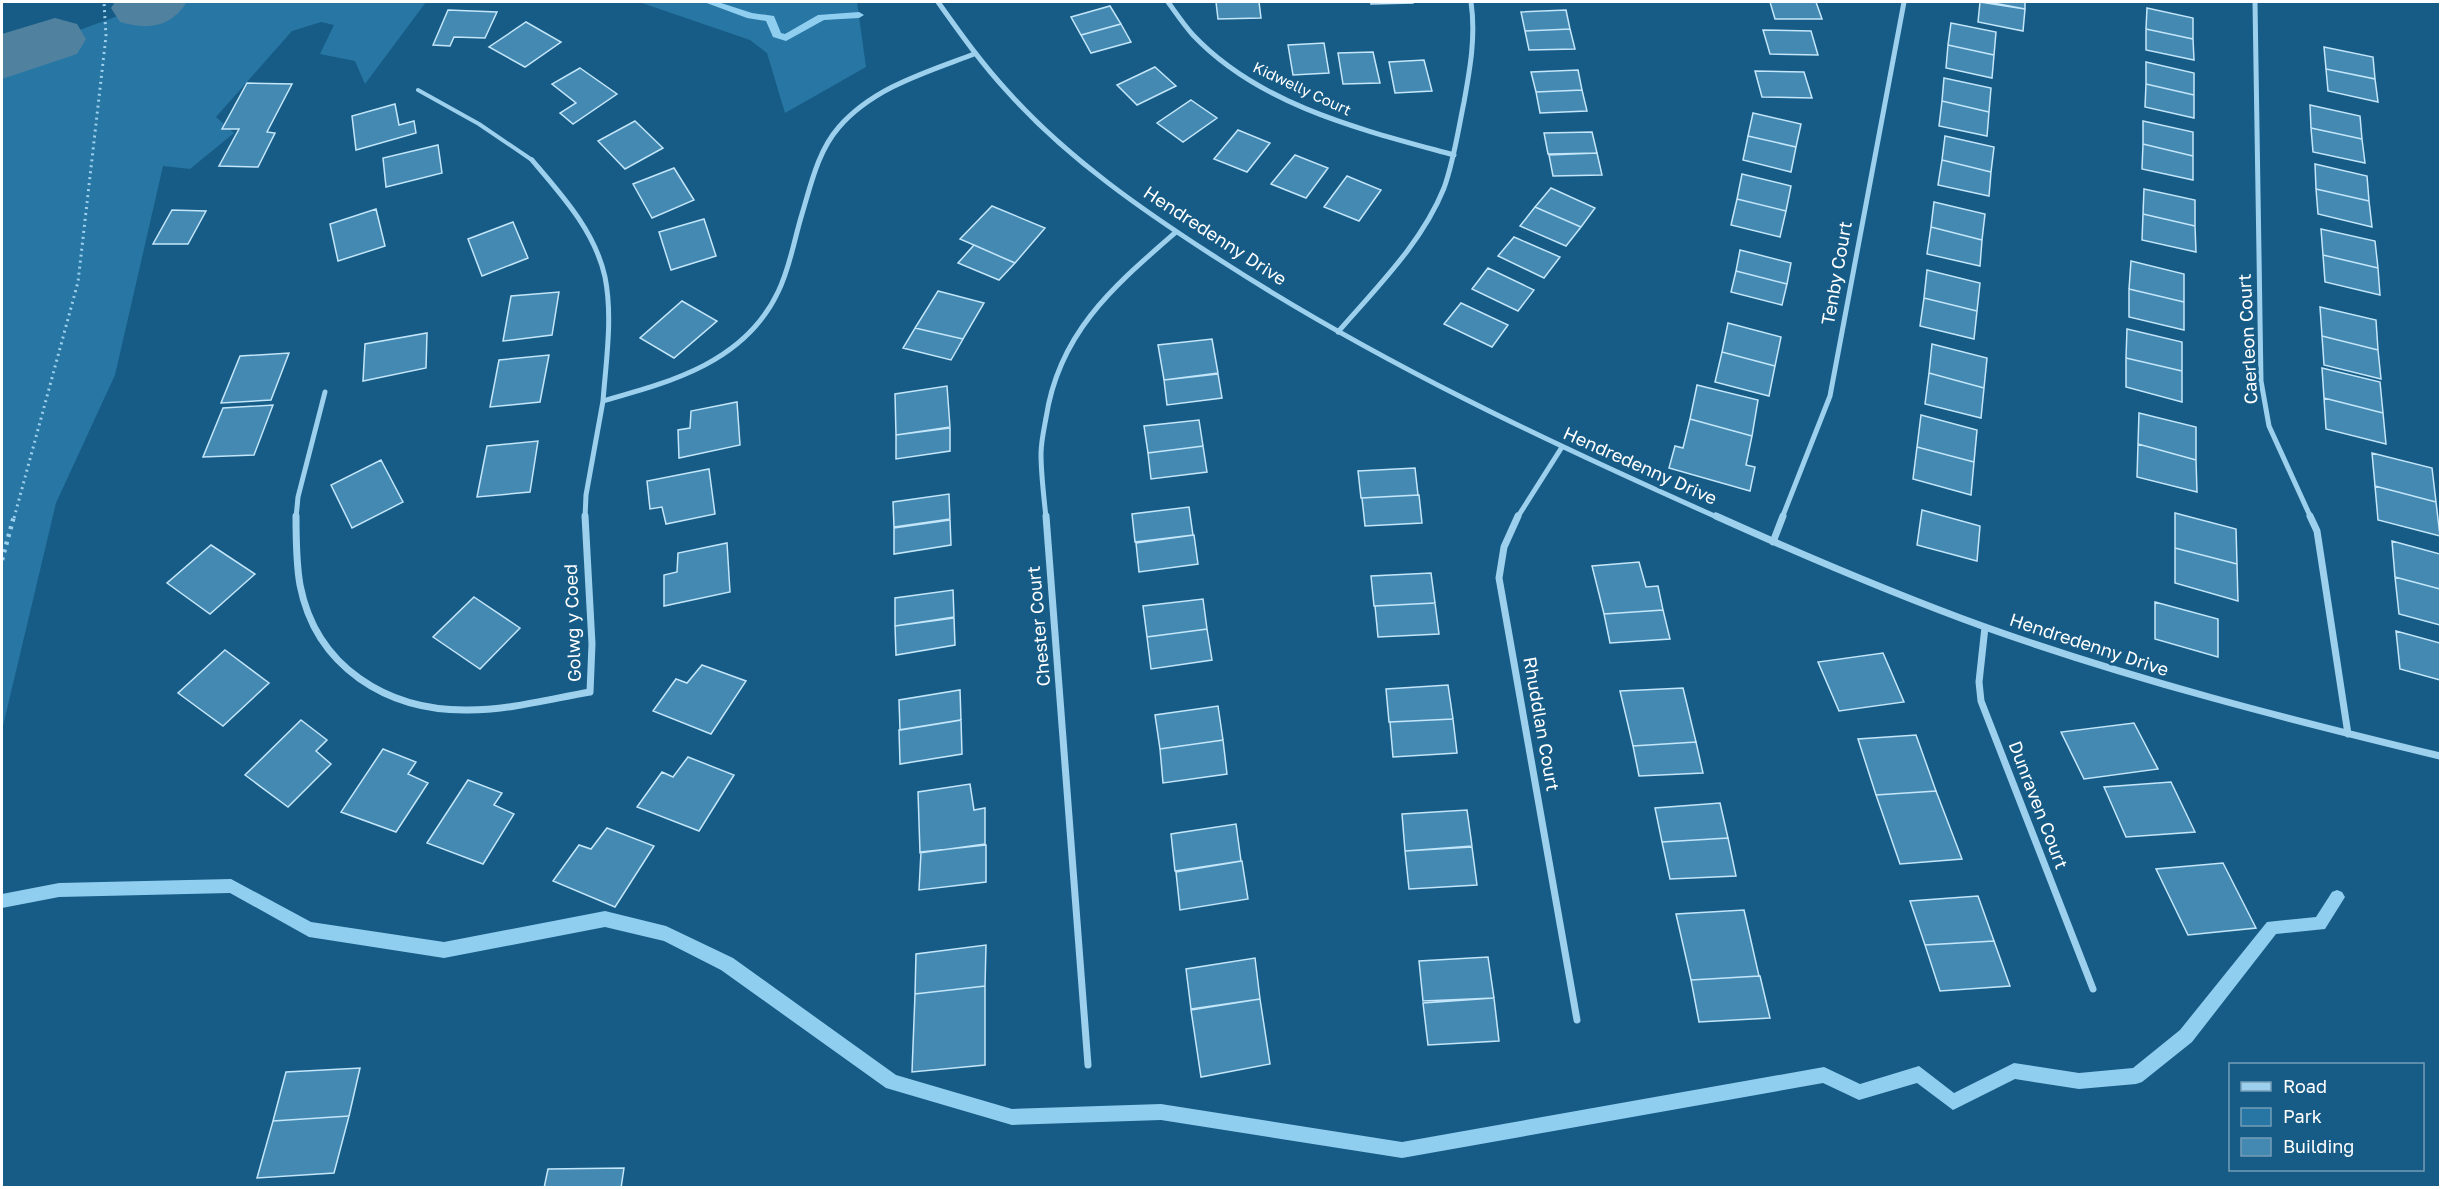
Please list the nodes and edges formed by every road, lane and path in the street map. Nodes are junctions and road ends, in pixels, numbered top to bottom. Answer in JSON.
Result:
{"nodes":[{"id":1,"x":104,"y":2,"type":"edge"},
{"id":2,"x":938,"y":2,"type":"edge"},
{"id":3,"x":1168,"y":2,"type":"edge"},
{"id":4,"x":1471,"y":2,"type":"edge"},
{"id":5,"x":1904,"y":2,"type":"edge"},
{"id":6,"x":2255,"y":2,"type":"edge"},
{"id":7,"x":974,"y":54,"type":"junction"},
{"id":8,"x":418,"y":90,"type":"dead end"},
{"id":9,"x":1454,"y":155,"type":"junction"},
{"id":10,"x":532,"y":160,"type":"joint"},
{"id":11,"x":1176,"y":232,"type":"junction"},
{"id":12,"x":1338,"y":332,"type":"junction"},
{"id":13,"x":325,"y":392,"type":"dead end"},
{"id":14,"x":603,"y":401,"type":"junction"},
{"id":15,"x":1562,"y":447,"type":"junction"},
{"id":16,"x":1773,"y":542,"type":"junction"},
{"id":17,"x":2,"y":560,"type":"edge"},
{"id":18,"x":1985,"y":627,"type":"junction"},
{"id":19,"x":2348,"y":734,"type":"junction"},
{"id":20,"x":2440,"y":756,"type":"edge"},
{"id":21,"x":2093,"y":989,"type":"dead end"},
{"id":22,"x":1577,"y":1020,"type":"dead end"},
{"id":23,"x":1088,"y":1065,"type":"dead end"}],
"edges":[{"from":1,"to":17,"type":"path"},
{"from":2,"to":7,"type":"street","name":"Hendredenny Drive"},
{"from":3,"to":9,"type":"street","name":"Kidwelly Court"},
{"from":4,"to":9,"type":"street"},
{"from":5,"to":16,"type":"street","name":"Tenby Court"},
{"from":6,"to":19,"type":"street","name":"Caerleon Court"},
{"from":7,"to":11,"type":"street","name":"Hendredenny Drive"},
{"from":7,"to":14,"type":"street"},
{"from":8,"to":10,"type":"lane"},
{"from":9,"to":12,"type":"street"},
{"from":10,"to":14,"type":"street","name":"Golwg y Coed"},
{"from":11,"to":12,"type":"street","name":"Hendredenny Drive"},
{"from":11,"to":23,"type":"street","name":"Chester Court"},
{"from":12,"to":15,"type":"street","name":"Hendredenny Drive"},
{"from":13,"to":14,"type":"street","name":"Golwg y Coed"},
{"from":15,"to":16,"type":"street","name":"Hendredenny Drive"},
{"from":15,"to":22,"type":"street","name":"Rhuddlan Court"},
{"from":16,"to":18,"type":"street","name":"Hendredenny Drive"},
{"from":18,"to":19,"type":"street","name":"Hendredenny Drive"},
{"from":18,"to":21,"type":"street","name":"Dunraven Court"},
{"from":19,"to":20,"type":"street","name":"Hendredenny Drive"}]}
